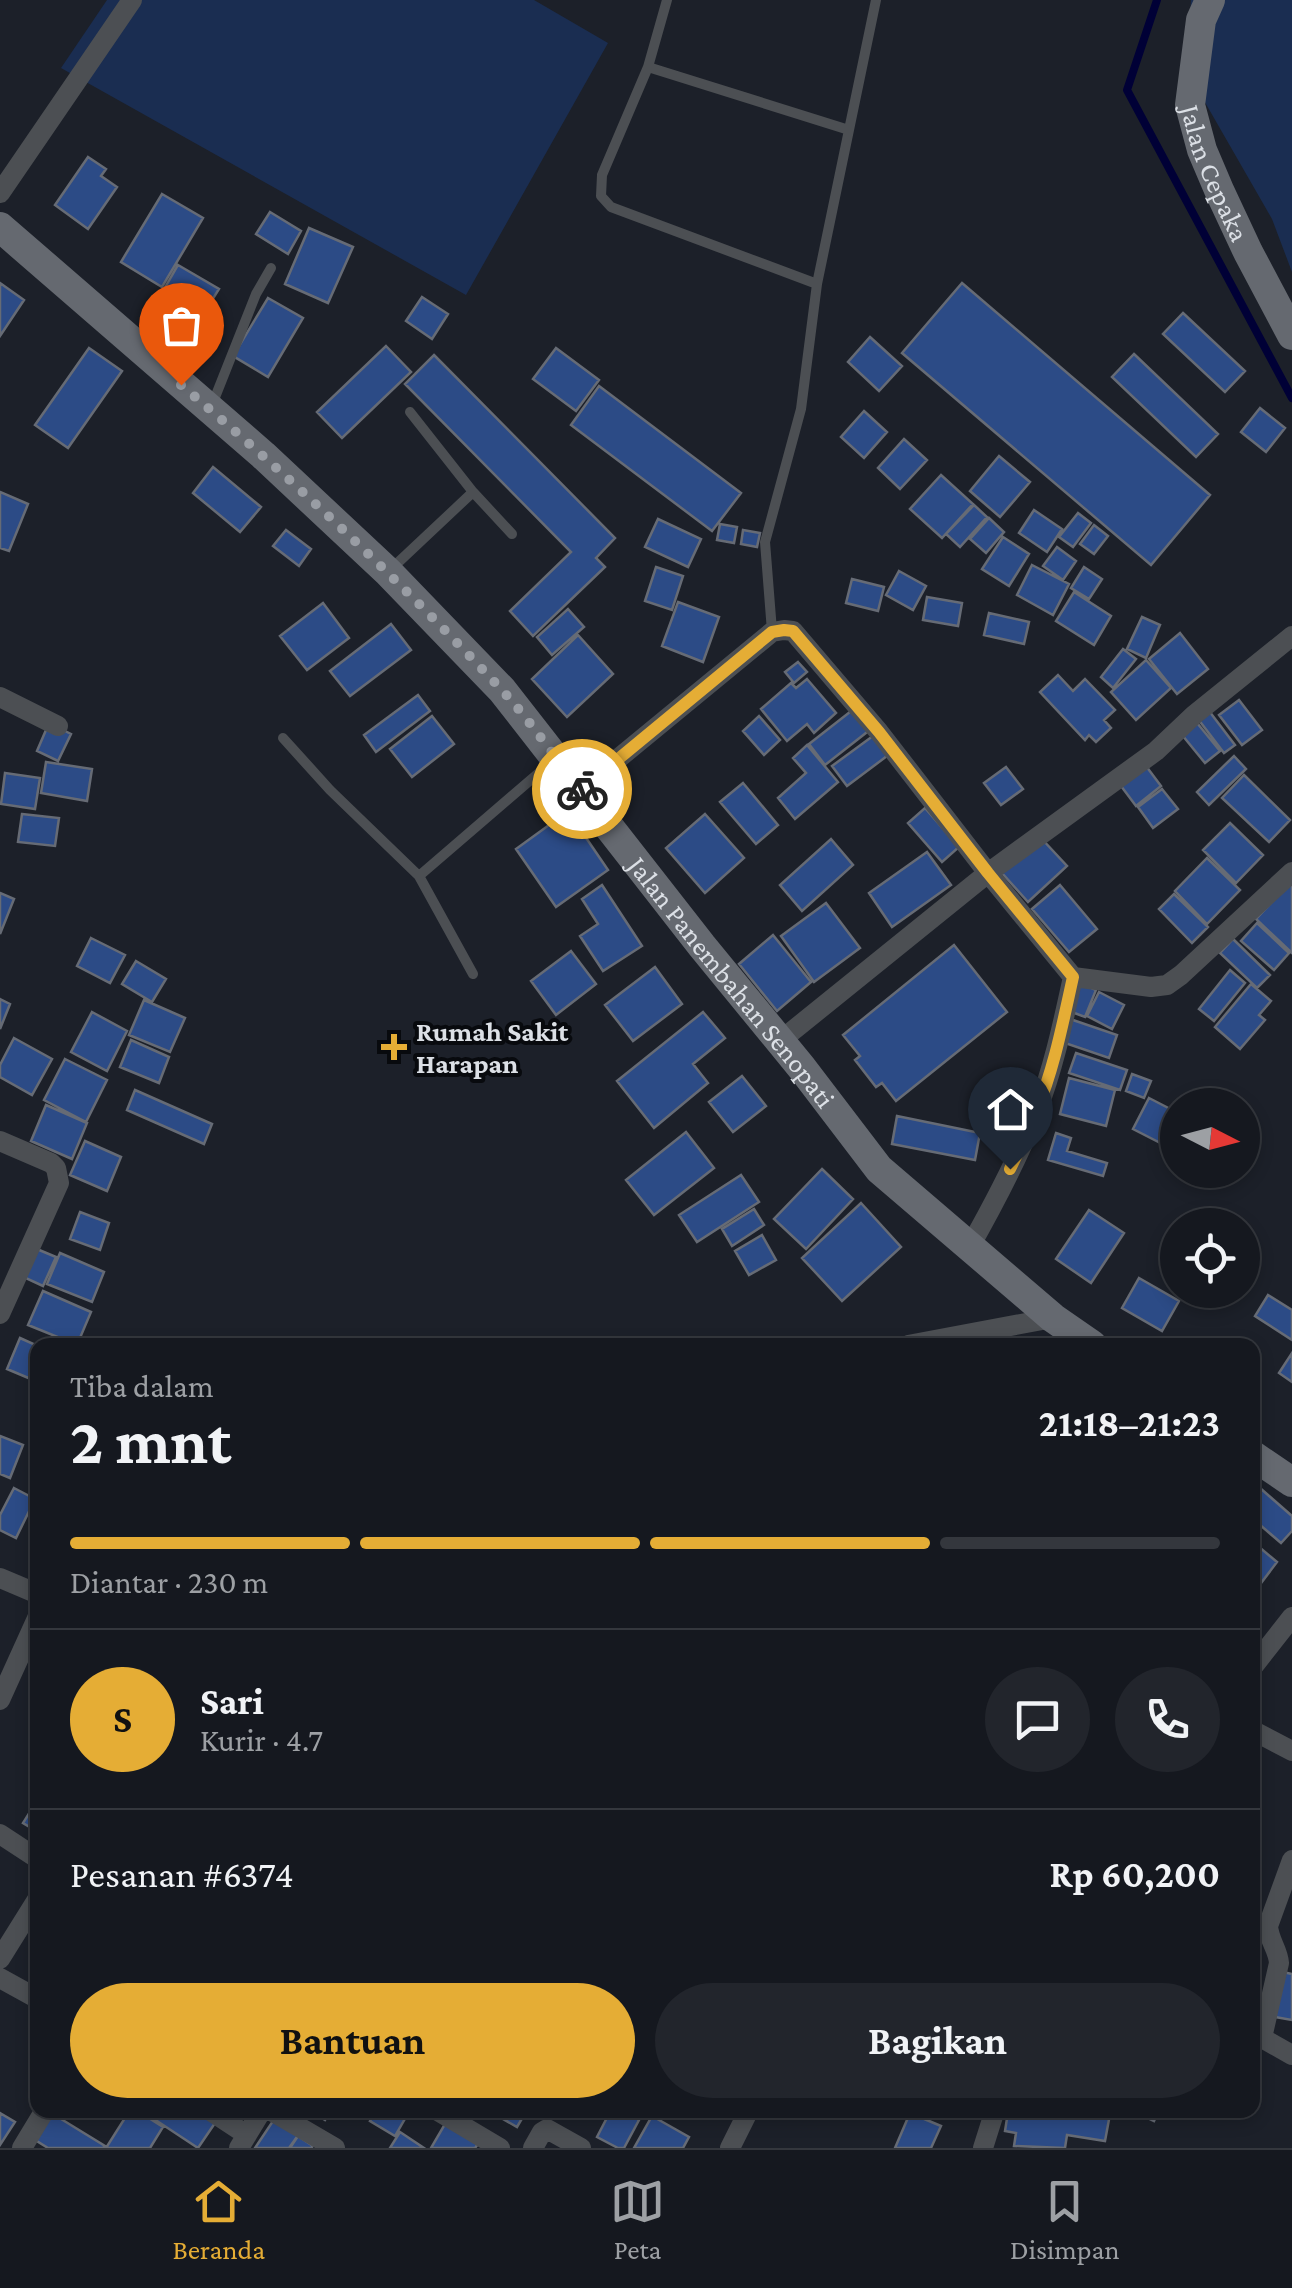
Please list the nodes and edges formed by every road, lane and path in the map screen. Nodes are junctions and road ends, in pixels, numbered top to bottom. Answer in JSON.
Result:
{"nodes":[{"id":1,"x":132,"y":0,"type":"edge"},
{"id":2,"x":667,"y":0,"type":"edge"},
{"id":3,"x":876,"y":0,"type":"edge"},
{"id":4,"x":1210,"y":0,"type":"edge"},
{"id":5,"x":648,"y":67,"type":"junction"},
{"id":6,"x":849,"y":130,"type":"junction"},
{"id":7,"x":0,"y":193,"type":"edge"},
{"id":8,"x":0,"y":227,"type":"edge"},
{"id":9,"x":271,"y":268,"type":"dead end"},
{"id":10,"x":817,"y":284,"type":"junction"},
{"id":11,"x":1292,"y":335,"type":"edge"},
{"id":12,"x":210,"y":409,"type":"junction"},
{"id":13,"x":410,"y":412,"type":"dead end"},
{"id":14,"x":473,"y":492,"type":"junction"},
{"id":15,"x":512,"y":534,"type":"dead end"},
{"id":16,"x":388,"y":572,"type":"junction"},
{"id":17,"x":772,"y":632,"type":"junction"},
{"id":18,"x":1292,"y":636,"type":"edge"},
{"id":19,"x":0,"y":697,"type":"edge"},
{"id":20,"x":58,"y":726,"type":"dead end"},
{"id":21,"x":283,"y":738,"type":"dead end"},
{"id":22,"x":556,"y":758,"type":"junction"},
{"id":23,"x":580,"y":790,"type":"junction"},
{"id":24,"x":1292,"y":872,"type":"edge"},
{"id":25,"x":988,"y":873,"type":"junction"},
{"id":26,"x":419,"y":876,"type":"junction"},
{"id":27,"x":473,"y":974,"type":"dead end"},
{"id":28,"x":1073,"y":977,"type":"junction"},
{"id":29,"x":780,"y":1040,"type":"junction"},
{"id":30,"x":0,"y":1141,"type":"edge"},
{"id":31,"x":969,"y":1248,"type":"junction"},
{"id":32,"x":0,"y":1314,"type":"edge"},
{"id":33,"x":1053,"y":1318,"type":"junction"},
{"id":34,"x":956,"y":1338,"type":"edge"},
{"id":35,"x":1082,"y":1338,"type":"edge"},
{"id":36,"x":1260,"y":1460,"type":"edge"},
{"id":37,"x":1292,"y":1482,"type":"edge"},
{"id":38,"x":0,"y":1578,"type":"edge"},
{"id":39,"x":30,"y":1591,"type":"edge"},
{"id":40,"x":1292,"y":1617,"type":"edge"},
{"id":41,"x":30,"y":1634,"type":"edge"},
{"id":42,"x":1260,"y":1658,"type":"edge"},
{"id":43,"x":0,"y":1700,"type":"edge"},
{"id":44,"x":1260,"y":1734,"type":"edge"},
{"id":45,"x":1292,"y":1751,"type":"edge"},
{"id":46,"x":0,"y":1834,"type":"edge"},
{"id":47,"x":30,"y":1853,"type":"edge"},
{"id":48,"x":1292,"y":1860,"type":"edge"},
{"id":49,"x":30,"y":1911,"type":"edge"},
{"id":50,"x":0,"y":1959,"type":"edge"},
{"id":51,"x":0,"y":1978,"type":"edge"},
{"id":52,"x":30,"y":1994,"type":"edge"},
{"id":53,"x":1260,"y":2031,"type":"edge"},
{"id":54,"x":1260,"y":2039,"type":"edge"},
{"id":55,"x":1292,"y":2054,"type":"edge"},
{"id":56,"x":40,"y":2118,"type":"edge"},
{"id":57,"x":218,"y":2118,"type":"edge"},
{"id":58,"x":257,"y":2118,"type":"edge"},
{"id":59,"x":284,"y":2118,"type":"edge"},
{"id":60,"x":449,"y":2118,"type":"edge"},
{"id":61,"x":745,"y":2118,"type":"edge"},
{"id":62,"x":992,"y":2118,"type":"edge"},
{"id":63,"x":243,"y":2141,"type":"edge"},
{"id":64,"x":22,"y":2148,"type":"edge"},
{"id":65,"x":335,"y":2148,"type":"edge"},
{"id":66,"x":500,"y":2148,"type":"edge"},
{"id":67,"x":534,"y":2148,"type":"edge"},
{"id":68,"x":581,"y":2148,"type":"edge"},
{"id":69,"x":730,"y":2148,"type":"edge"},
{"id":70,"x":983,"y":2148,"type":"edge"}],
"edges":[{"from":1,"to":7,"type":"street"},
{"from":2,"to":5,"type":"lane"},
{"from":3,"to":6,"type":"lane"},
{"from":4,"to":11,"type":"main road","name":"Jalan Cepaka"},
{"from":5,"to":6,"type":"lane"},
{"from":5,"to":10,"type":"lane"},
{"from":6,"to":10,"type":"lane"},
{"from":8,"to":12,"type":"main road","name":"Jalan Panembahan Senopati"},
{"from":9,"to":12,"type":"lane"},
{"from":10,"to":17,"type":"lane"},
{"from":12,"to":16,"type":"main road","name":"Jalan Panembahan Senopati"},
{"from":13,"to":14,"type":"lane"},
{"from":14,"to":15,"type":"lane"},
{"from":14,"to":16,"type":"lane"},
{"from":16,"to":22,"type":"main road","name":"Jalan Panembahan Senopati"},
{"from":17,"to":23,"type":"street"},
{"from":17,"to":25,"type":"street"},
{"from":18,"to":25,"type":"street"},
{"from":19,"to":20,"type":"street"},
{"from":21,"to":26,"type":"lane"},
{"from":22,"to":23,"type":"main road","name":"Jalan Panembahan Senopati"},
{"from":22,"to":26,"type":"lane"},
{"from":23,"to":29,"type":"main road","name":"Jalan Panembahan Senopati"},
{"from":24,"to":28,"type":"street"},
{"from":25,"to":28,"type":"street"},
{"from":25,"to":29,"type":"street"},
{"from":26,"to":27,"type":"lane"},
{"from":28,"to":31,"type":"street"},
{"from":29,"to":31,"type":"main road","name":"Jalan Panembahan Senopati"},
{"from":30,"to":32,"type":"street"},
{"from":31,"to":33,"type":"main road","name":"Jalan Panembahan Senopati"},
{"from":33,"to":34,"type":"street"},
{"from":33,"to":35,"type":"main road","name":"Jalan Panembahan Senopati"},
{"from":36,"to":37,"type":"main road"},
{"from":38,"to":39,"type":"street"},
{"from":40,"to":42,"type":"street"},
{"from":41,"to":43,"type":"street"},
{"from":44,"to":45,"type":"street"},
{"from":46,"to":47,"type":"street"},
{"from":48,"to":53,"type":"street"},
{"from":49,"to":50,"type":"street"},
{"from":51,"to":52,"type":"street"},
{"from":54,"to":55,"type":"street"},
{"from":56,"to":64,"type":"street"},
{"from":57,"to":63,"type":"street"},
{"from":58,"to":63,"type":"street"},
{"from":59,"to":65,"type":"street"},
{"from":60,"to":66,"type":"street"},
{"from":61,"to":69,"type":"street"},
{"from":62,"to":70,"type":"street"},
{"from":67,"to":68,"type":"street"}]}
